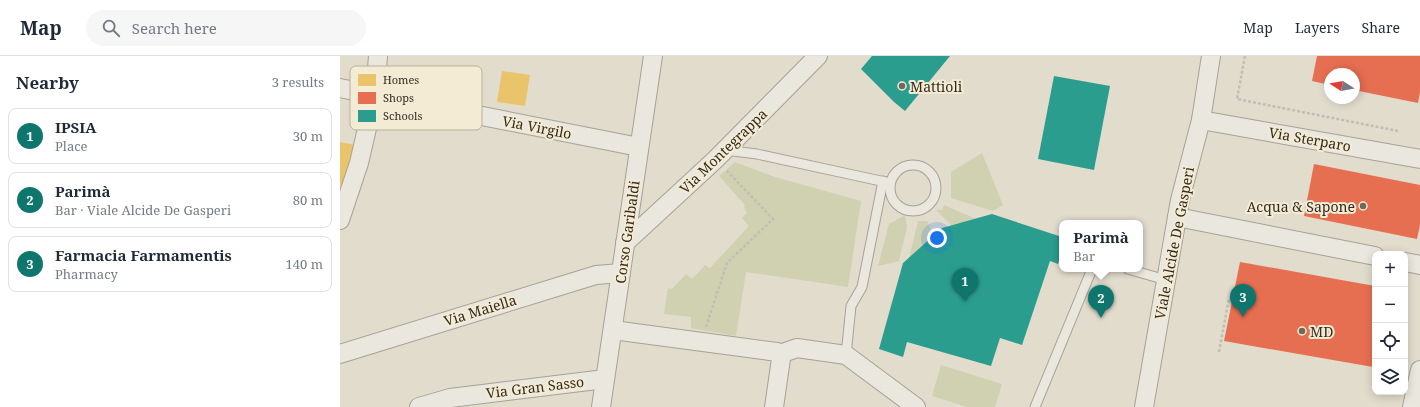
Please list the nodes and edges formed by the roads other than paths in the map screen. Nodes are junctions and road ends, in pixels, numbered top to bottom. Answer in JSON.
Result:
{"nodes":[{"id":1,"x":378,"y":56,"type":"edge"},
{"id":2,"x":652,"y":56,"type":"edge"},
{"id":3,"x":818,"y":56,"type":"edge"},
{"id":4,"x":1211,"y":56,"type":"edge"},
{"id":5,"x":377,"y":66,"type":"edge"},
{"id":6,"x":340,"y":88,"type":"edge"},
{"id":7,"x":350,"y":90,"type":"edge"},
{"id":8,"x":482,"y":115,"type":"edge"},
{"id":9,"x":1201,"y":120,"type":"junction"},
{"id":10,"x":367,"y":130,"type":"edge"},
{"id":11,"x":639,"y":147,"type":"junction"},
{"id":12,"x":720,"y":155,"type":"junction"},
{"id":13,"x":1420,"y":159,"type":"edge"},
{"id":14,"x":886,"y":182,"type":"junction"},
{"id":15,"x":1177,"y":217,"type":"junction"},
{"id":16,"x":340,"y":220,"type":"edge"},
{"id":17,"x":625,"y":243,"type":"junction"},
{"id":18,"x":1372,"y":255,"type":"edge"},
{"id":19,"x":1408,"y":263,"type":"edge"},
{"id":20,"x":1420,"y":265,"type":"edge"},
{"id":21,"x":1091,"y":272,"type":"edge"},
{"id":22,"x":1138,"y":272,"type":"edge"},
{"id":23,"x":621,"y":273,"type":"junction"},
{"id":24,"x":1166,"y":280,"type":"junction"},
{"id":25,"x":613,"y":330,"type":"junction"},
{"id":26,"x":340,"y":354,"type":"edge"},
{"id":27,"x":780,"y":354,"type":"junction"},
{"id":28,"x":846,"y":355,"type":"junction"},
{"id":29,"x":1420,"y":370,"type":"edge"},
{"id":30,"x":605,"y":379,"type":"junction"},
{"id":31,"x":1415,"y":403,"type":"edge"},
{"id":32,"x":419,"y":407,"type":"edge"},
{"id":33,"x":601,"y":407,"type":"edge"},
{"id":34,"x":774,"y":407,"type":"edge"},
{"id":35,"x":916,"y":407,"type":"edge"},
{"id":36,"x":1035,"y":407,"type":"edge"},
{"id":37,"x":1144,"y":407,"type":"edge"}],
"edges":[{"from":1,"to":5,"type":"street"},
{"from":2,"to":11,"type":"street","name":"Corso Garibaldi"},
{"from":3,"to":12,"type":"street","name":"Via Montegrappa"},
{"from":4,"to":9,"type":"street","name":"Viale Alcide De Gasperi"},
{"from":6,"to":7,"type":"street","name":"Via Virgilo"},
{"from":8,"to":11,"type":"street","name":"Via Virgilo"},
{"from":9,"to":13,"type":"street","name":"Via Sterparo"},
{"from":9,"to":15,"type":"street","name":"Viale Alcide De Gasperi"},
{"from":10,"to":16,"type":"street"},
{"from":11,"to":17,"type":"street","name":"Corso Garibaldi"},
{"from":12,"to":14,"type":"lane"},
{"from":12,"to":17,"type":"street","name":"Via Montegrappa"},
{"from":14,"to":14,"type":"lane"},
{"from":14,"to":28,"type":"lane"},
{"from":15,"to":18,"type":"street"},
{"from":15,"to":24,"type":"street","name":"Viale Alcide De Gasperi"},
{"from":17,"to":23,"type":"street","name":"Corso Garibaldi"},
{"from":19,"to":20,"type":"street"},
{"from":21,"to":36,"type":"lane"},
{"from":22,"to":24,"type":"lane"},
{"from":23,"to":25,"type":"street","name":"Corso Garibaldi"},
{"from":23,"to":26,"type":"street","name":"Via Maiella"},
{"from":24,"to":37,"type":"street","name":"Viale Alcide De Gasperi"},
{"from":25,"to":27,"type":"street"},
{"from":25,"to":30,"type":"street","name":"Corso Garibaldi"},
{"from":27,"to":28,"type":"street"},
{"from":27,"to":34,"type":"street"},
{"from":28,"to":35,"type":"street"},
{"from":29,"to":31,"type":"street"},
{"from":30,"to":32,"type":"street","name":"Via Gran Sasso"},
{"from":30,"to":33,"type":"street","name":"Corso Garibaldi"}]}
